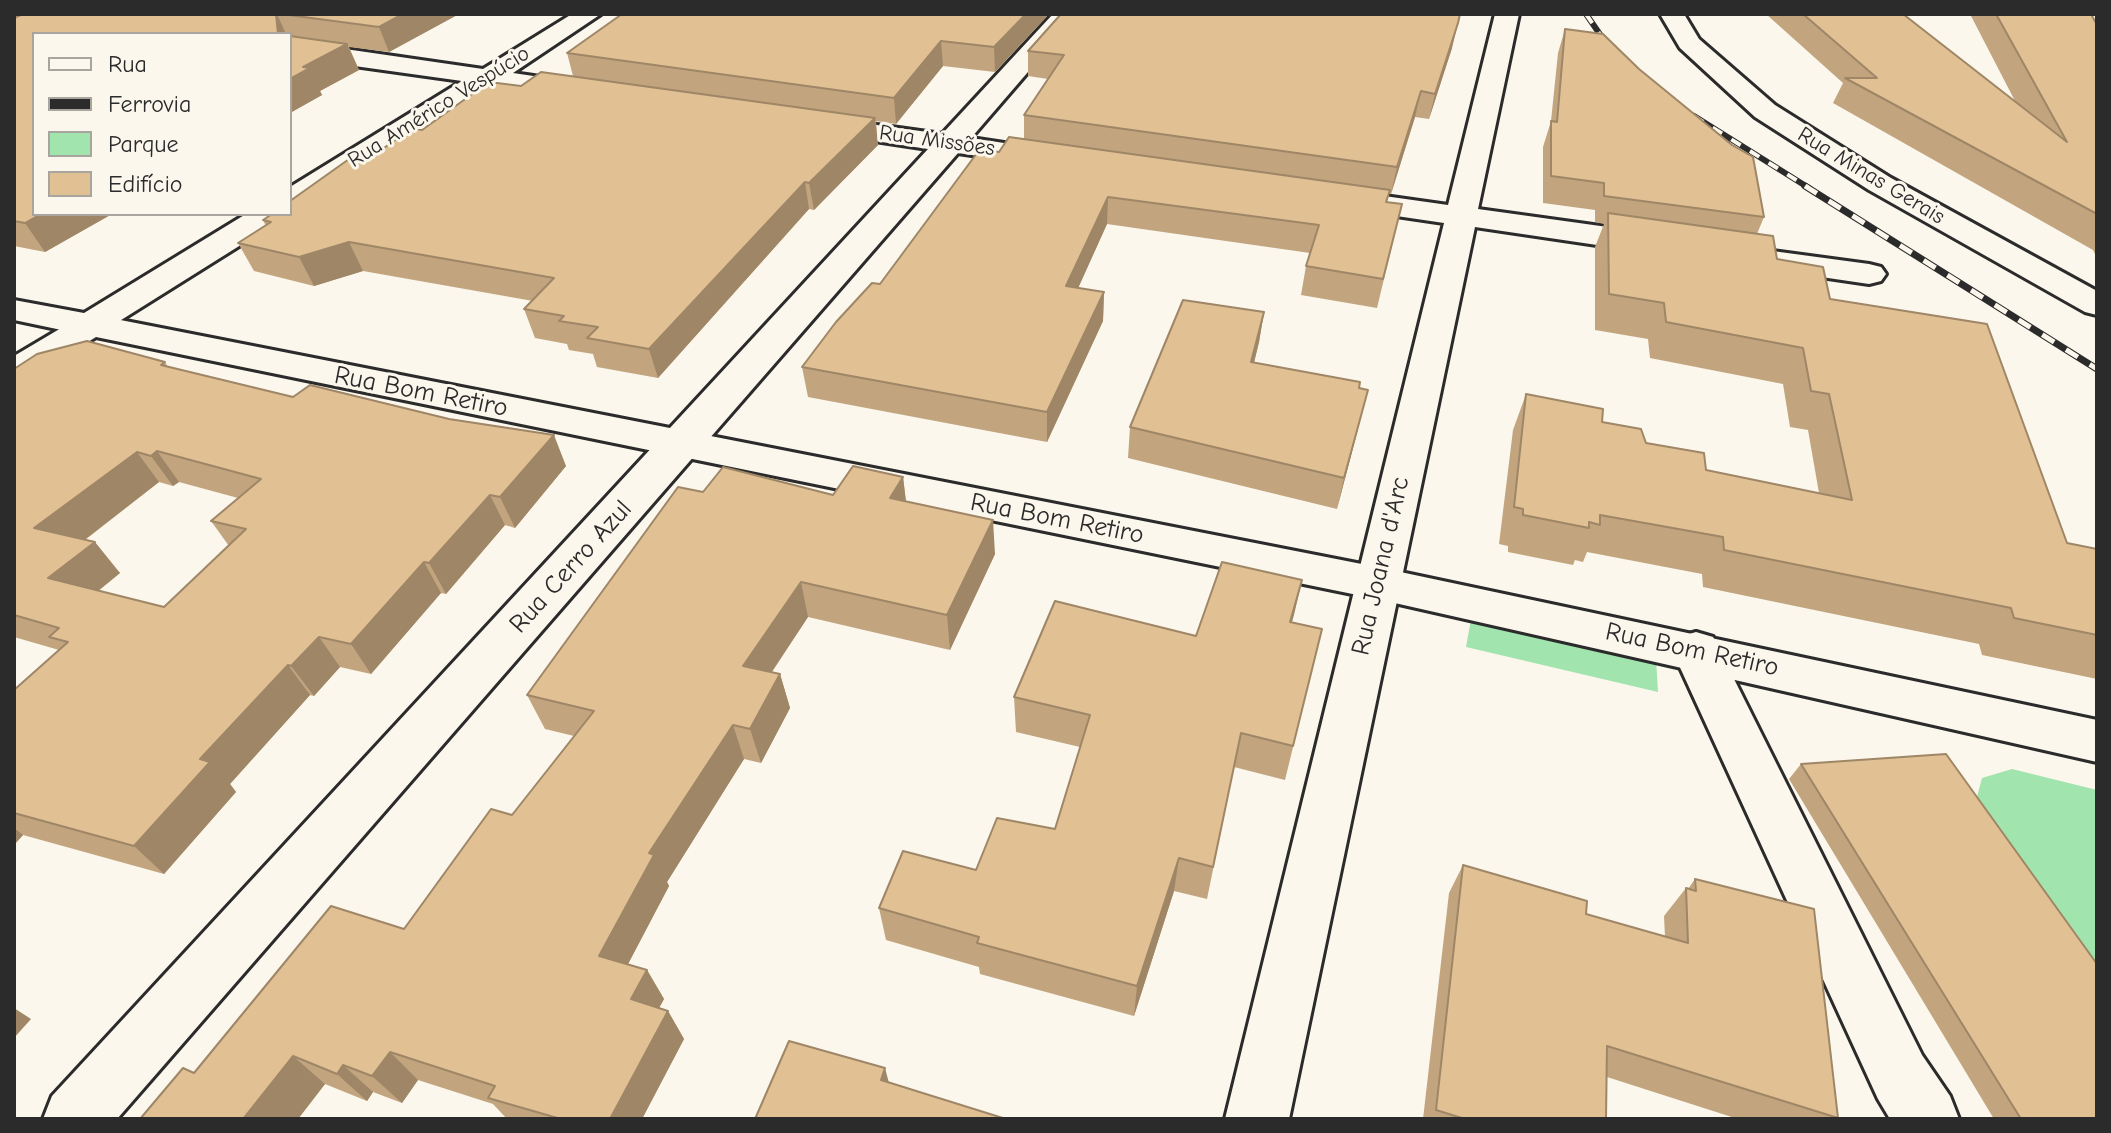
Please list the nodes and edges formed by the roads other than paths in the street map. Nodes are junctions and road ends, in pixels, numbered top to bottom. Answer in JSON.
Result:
{"nodes":[{"id":1,"x":589,"y":14,"type":"edge"},
{"id":2,"x":1066,"y":14,"type":"edge"},
{"id":3,"x":1507,"y":14,"type":"edge"},
{"id":4,"x":1672,"y":14,"type":"edge"},
{"id":5,"x":292,"y":49,"type":"edge"},
{"id":6,"x":487,"y":77,"type":"junction"},
{"id":7,"x":610,"y":95,"type":"edge"},
{"id":8,"x":796,"y":121,"type":"edge"},
{"id":9,"x":950,"y":143,"type":"junction"},
{"id":10,"x":1089,"y":163,"type":"edge"},
{"id":11,"x":1321,"y":196,"type":"edge"},
{"id":12,"x":292,"y":199,"type":"edge"},
{"id":13,"x":265,"y":216,"type":"edge"},
{"id":14,"x":1460,"y":216,"type":"junction"},
{"id":15,"x":1869,"y":274,"type":"dead end"},
{"id":16,"x":2087,"y":294,"type":"edge"},
{"id":17,"x":14,"y":310,"type":"edge"},
{"id":18,"x":90,"y":325,"type":"junction"},
{"id":19,"x":14,"y":372,"type":"edge"},
{"id":20,"x":680,"y":444,"type":"junction"},
{"id":21,"x":1377,"y":583,"type":"junction"},
{"id":22,"x":1696,"y":650,"type":"junction"},
{"id":23,"x":2097,"y":741,"type":"edge"},
{"id":24,"x":1269,"y":1107,"type":"edge"},
{"id":25,"x":75,"y":1119,"type":"edge"},
{"id":26,"x":1927,"y":1119,"type":"edge"}],
"edges":[{"from":1,"to":6,"type":"street","name":"Rua Américo Vespúcio"},
{"from":2,"to":9,"type":"street","name":"Rua Cerro Azul"},
{"from":3,"to":14,"type":"street","name":"Rua Joana d'Arc"},
{"from":4,"to":16,"type":"street","name":"Rua Minas Gerais"},
{"from":5,"to":6,"type":"street"},
{"from":6,"to":7,"type":"street"},
{"from":6,"to":12,"type":"street","name":"Rua Américo Vespúcio"},
{"from":8,"to":9,"type":"street","name":"Rua Missões"},
{"from":9,"to":10,"type":"street","name":"Rua Missões"},
{"from":9,"to":20,"type":"street","name":"Rua Cerro Azul"},
{"from":11,"to":14,"type":"street"},
{"from":13,"to":18,"type":"street"},
{"from":14,"to":15,"type":"street"},
{"from":14,"to":21,"type":"street","name":"Rua Joana d'Arc"},
{"from":17,"to":18,"type":"street","name":"Rua Bom Retiro"},
{"from":18,"to":19,"type":"street"},
{"from":18,"to":20,"type":"street","name":"Rua Bom Retiro"},
{"from":20,"to":21,"type":"street","name":"Rua Bom Retiro"},
{"from":20,"to":25,"type":"street","name":"Rua Cerro Azul"},
{"from":21,"to":22,"type":"street","name":"Rua Bom Retiro"},
{"from":21,"to":24,"type":"street","name":"Rua Joana d'Arc"},
{"from":22,"to":23,"type":"street","name":"Rua Bom Retiro"},
{"from":22,"to":26,"type":"street"}]}
